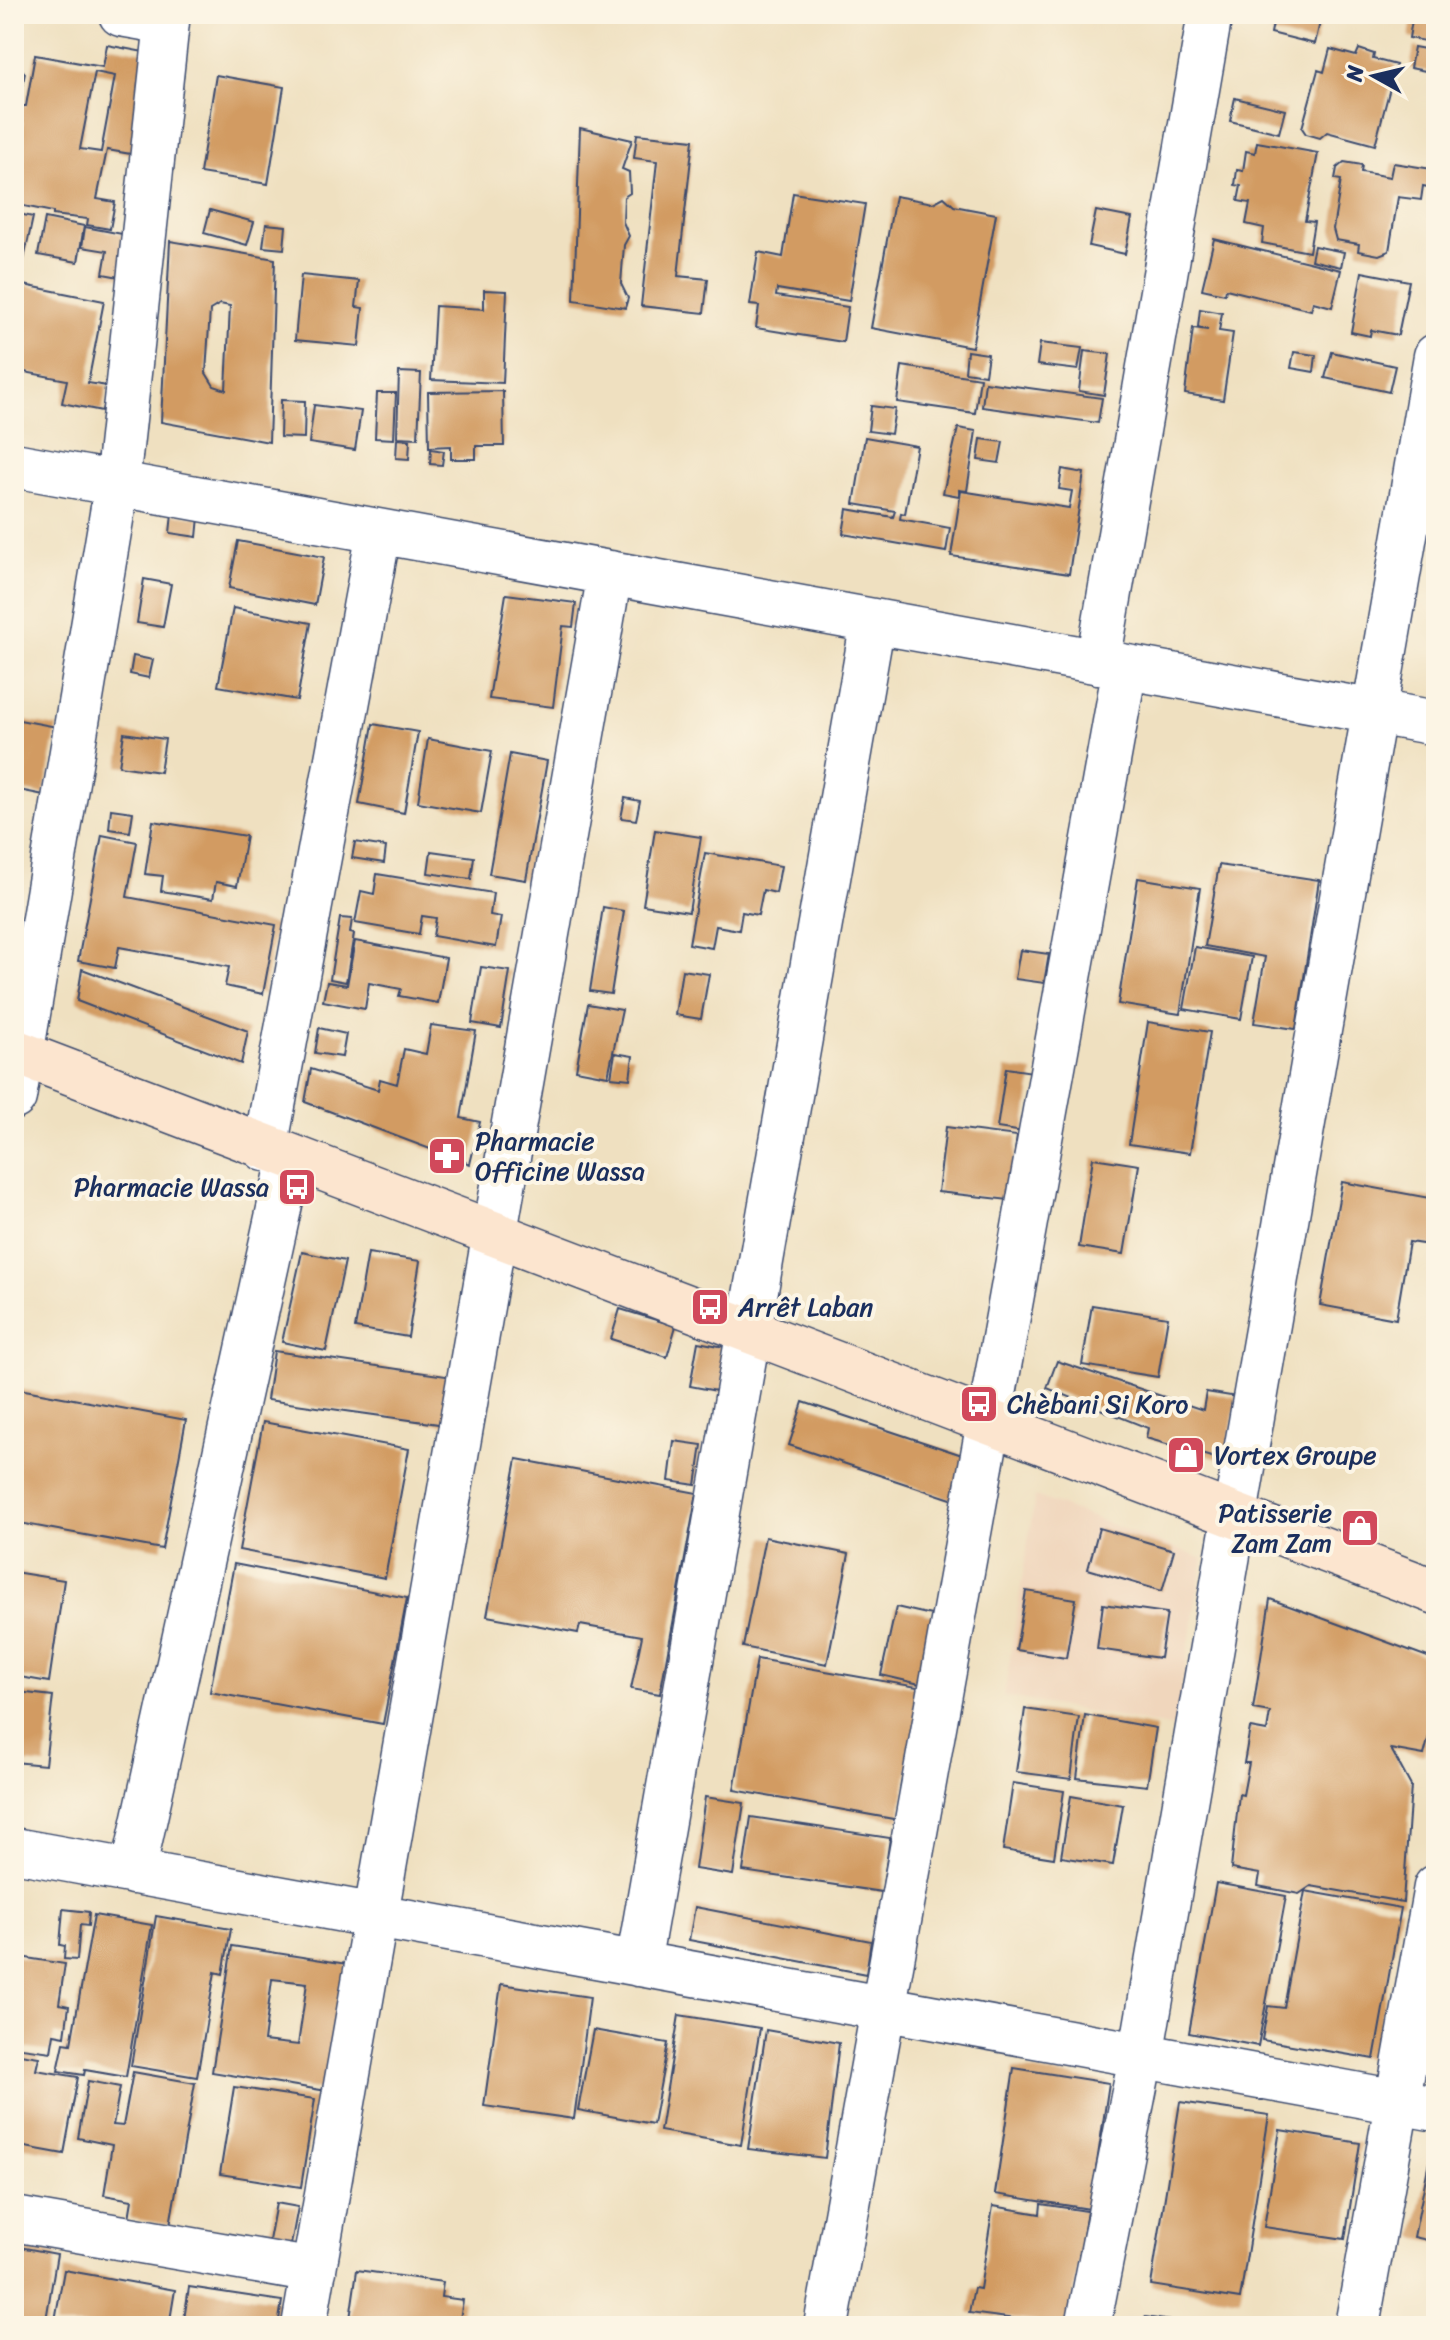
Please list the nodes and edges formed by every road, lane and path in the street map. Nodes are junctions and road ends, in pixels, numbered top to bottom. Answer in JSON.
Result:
{"nodes":[{"id":1,"x":121,"y":14,"type":"edge"},
{"id":2,"x":1210,"y":14,"type":"edge"},
{"id":3,"x":1436,"y":356,"type":"edge"},
{"id":4,"x":14,"y":465,"type":"edge"},
{"id":5,"x":117,"y":484,"type":"junction"},
{"id":6,"x":379,"y":532,"type":"junction"},
{"id":7,"x":610,"y":573,"type":"junction"},
{"id":8,"x":873,"y":621,"type":"junction"},
{"id":9,"x":1112,"y":664,"type":"junction"},
{"id":10,"x":1374,"y":712,"type":"junction"},
{"id":11,"x":1436,"y":723,"type":"edge"},
{"id":12,"x":18,"y":1053,"type":"edge"},
{"id":13,"x":14,"y":1097,"type":"edge"},
{"id":14,"x":278,"y":1154,"type":"junction"},
{"id":15,"x":492,"y":1236,"type":"junction"},
{"id":16,"x":749,"y":1333,"type":"junction"},
{"id":17,"x":989,"y":1423,"type":"junction"},
{"id":18,"x":1234,"y":1516,"type":"junction"},
{"id":19,"x":1436,"y":1592,"type":"edge"},
{"id":20,"x":14,"y":1850,"type":"edge"},
{"id":21,"x":133,"y":1872,"type":"junction"},
{"id":22,"x":1436,"y":1887,"type":"edge"},
{"id":23,"x":378,"y":1917,"type":"junction"},
{"id":24,"x":638,"y":1964,"type":"junction"},
{"id":25,"x":883,"y":2009,"type":"junction"},
{"id":26,"x":1141,"y":2056,"type":"junction"},
{"id":27,"x":1417,"y":2106,"type":"edge"},
{"id":28,"x":14,"y":2219,"type":"edge"},
{"id":29,"x":314,"y":2271,"type":"junction"},
{"id":30,"x":304,"y":2326,"type":"edge"},
{"id":31,"x":826,"y":2326,"type":"edge"},
{"id":32,"x":1088,"y":2326,"type":"edge"},
{"id":33,"x":1357,"y":2326,"type":"edge"}],
"edges":[{"from":1,"to":5,"type":"street"},
{"from":2,"to":9,"type":"street"},
{"from":3,"to":10,"type":"street"},
{"from":4,"to":5,"type":"street"},
{"from":5,"to":6,"type":"street"},
{"from":5,"to":12,"type":"street"},
{"from":6,"to":7,"type":"street"},
{"from":6,"to":14,"type":"street"},
{"from":7,"to":8,"type":"street"},
{"from":7,"to":15,"type":"street"},
{"from":8,"to":9,"type":"street"},
{"from":8,"to":16,"type":"street"},
{"from":9,"to":10,"type":"street"},
{"from":9,"to":17,"type":"street"},
{"from":10,"to":11,"type":"street"},
{"from":10,"to":18,"type":"street"},
{"from":12,"to":13,"type":"street"},
{"from":12,"to":14,"type":"main road"},
{"from":14,"to":15,"type":"main road"},
{"from":14,"to":21,"type":"street"},
{"from":15,"to":16,"type":"main road"},
{"from":15,"to":23,"type":"street"},
{"from":16,"to":17,"type":"main road"},
{"from":16,"to":24,"type":"street"},
{"from":17,"to":18,"type":"main road"},
{"from":17,"to":25,"type":"street"},
{"from":18,"to":19,"type":"main road"},
{"from":18,"to":26,"type":"street"},
{"from":20,"to":21,"type":"street"},
{"from":21,"to":23,"type":"street"},
{"from":22,"to":27,"type":"street"},
{"from":23,"to":24,"type":"street"},
{"from":23,"to":29,"type":"street"},
{"from":24,"to":25,"type":"street"},
{"from":25,"to":26,"type":"street"},
{"from":25,"to":31,"type":"street"},
{"from":26,"to":27,"type":"street"},
{"from":26,"to":32,"type":"street"},
{"from":27,"to":33,"type":"street"},
{"from":28,"to":29,"type":"street"},
{"from":29,"to":30,"type":"street"}]}
